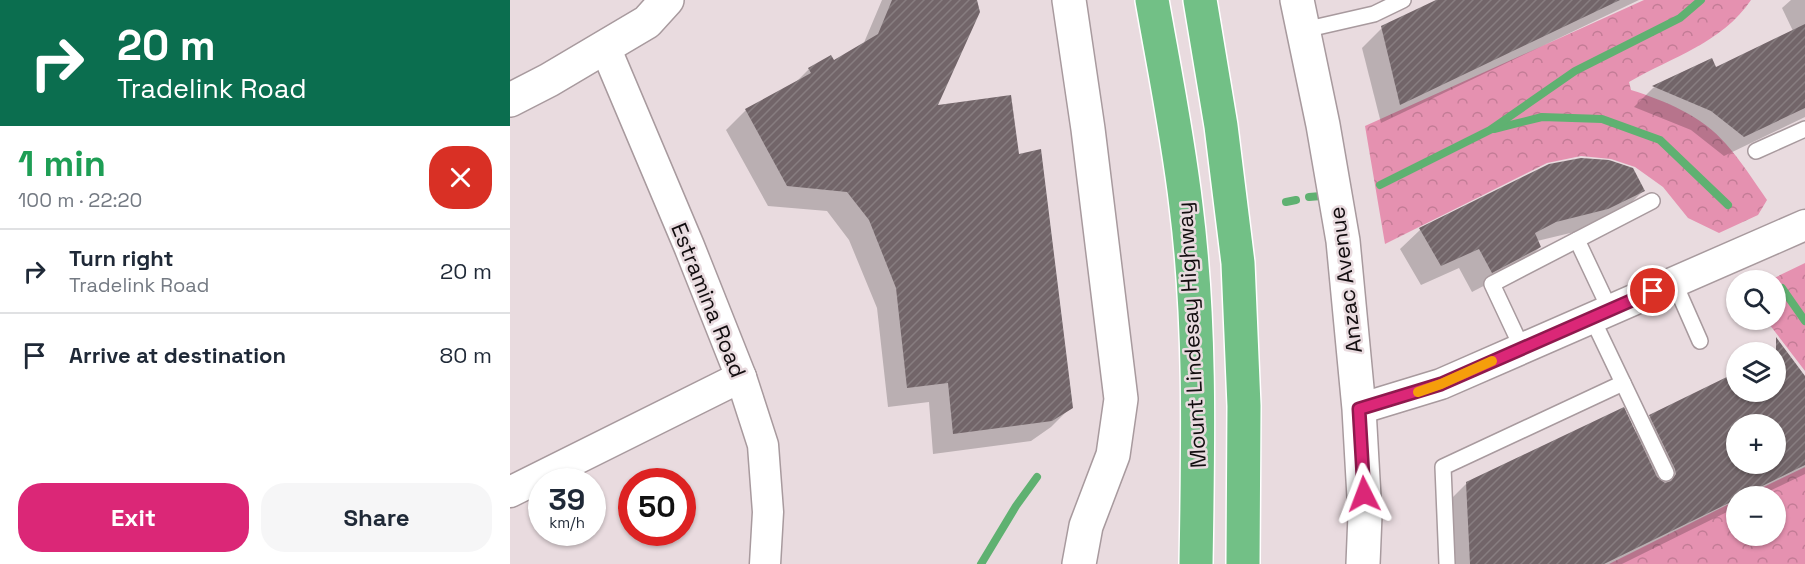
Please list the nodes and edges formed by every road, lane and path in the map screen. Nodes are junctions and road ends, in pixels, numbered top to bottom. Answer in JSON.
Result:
{"nodes":[{"id":1,"x":639,"y":0,"type":"edge"},
{"id":2,"x":667,"y":0,"type":"edge"},
{"id":3,"x":1069,"y":0,"type":"edge"},
{"id":4,"x":1152,"y":0,"type":"edge"},
{"id":5,"x":1200,"y":0,"type":"edge"},
{"id":6,"x":1402,"y":0,"type":"edge"},
{"id":7,"x":1300,"y":15,"type":"edge"},
{"id":8,"x":605,"y":47,"type":"junction"},
{"id":9,"x":510,"y":100,"type":"edge"},
{"id":10,"x":1805,"y":129,"type":"edge"},
{"id":11,"x":1756,"y":151,"type":"dead end"},
{"id":12,"x":1652,"y":201,"type":"dead end"},
{"id":13,"x":1805,"y":225,"type":"edge"},
{"id":14,"x":1577,"y":240,"type":"junction"},
{"id":15,"x":1674,"y":282,"type":"junction"},
{"id":16,"x":1601,"y":314,"type":"junction"},
{"id":17,"x":1700,"y":342,"type":"dead end"},
{"id":18,"x":1522,"y":348,"type":"junction"},
{"id":19,"x":741,"y":377,"type":"junction"},
{"id":20,"x":1623,"y":383,"type":"junction"},
{"id":21,"x":1359,"y":409,"type":"junction"},
{"id":22,"x":1666,"y":473,"type":"dead end"},
{"id":23,"x":510,"y":492,"type":"edge"},
{"id":24,"x":1086,"y":526,"type":"junction"},
{"id":25,"x":765,"y":564,"type":"edge"},
{"id":26,"x":1053,"y":564,"type":"edge"},
{"id":27,"x":1079,"y":564,"type":"edge"},
{"id":28,"x":1196,"y":564,"type":"edge"},
{"id":29,"x":1243,"y":564,"type":"edge"},
{"id":30,"x":1363,"y":564,"type":"edge"},
{"id":31,"x":1447,"y":564,"type":"edge"}],
"edges":[{"from":1,"to":8,"type":"main road"},
{"from":2,"to":8,"type":"main road"},
{"from":3,"to":24,"type":"main road"},
{"from":4,"to":28,"type":"highway","name":"Mount Lindesay Highway"},
{"from":5,"to":29,"type":"highway","name":"Mount Lindesay Highway"},
{"from":6,"to":7,"type":"lane"},
{"from":7,"to":21,"type":"main road","name":"Anzac Avenue"},
{"from":8,"to":9,"type":"main road"},
{"from":8,"to":19,"type":"street","name":"Estramina Road"},
{"from":10,"to":11,"type":"lane"},
{"from":12,"to":14,"type":"lane"},
{"from":13,"to":15,"type":"street"},
{"from":14,"to":16,"type":"lane"},
{"from":14,"to":18,"type":"lane"},
{"from":15,"to":16,"type":"street"},
{"from":15,"to":17,"type":"lane"},
{"from":16,"to":18,"type":"street"},
{"from":16,"to":20,"type":"lane"},
{"from":18,"to":21,"type":"street"},
{"from":19,"to":23,"type":"street"},
{"from":19,"to":25,"type":"street","name":"Estramina Road"},
{"from":20,"to":22,"type":"lane"},
{"from":20,"to":31,"type":"lane"},
{"from":21,"to":30,"type":"main road","name":"Anzac Avenue"},
{"from":24,"to":26,"type":"main road"},
{"from":24,"to":27,"type":"main road"}]}
